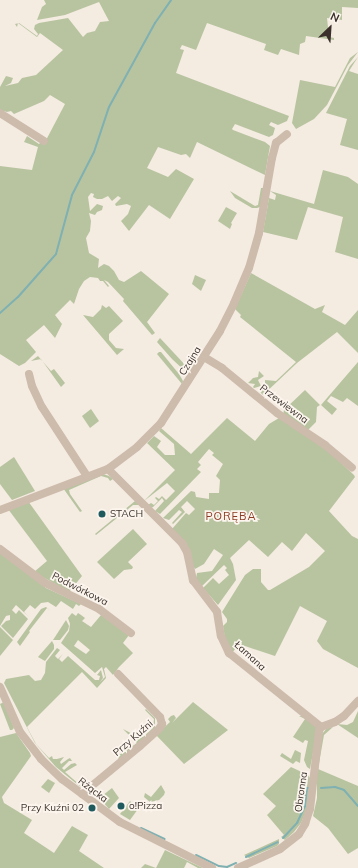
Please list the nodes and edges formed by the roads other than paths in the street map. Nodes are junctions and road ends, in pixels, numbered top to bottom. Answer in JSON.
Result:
{"nodes":[{"id":1,"x":0,"y":113,"type":"edge"},
{"id":2,"x":287,"y":134,"type":"dead end"},
{"id":3,"x":44,"y":141,"type":"dead end"},
{"id":4,"x":204,"y":357,"type":"junction"},
{"id":5,"x":29,"y":374,"type":"dead end"},
{"id":6,"x":108,"y":468,"type":"junction"},
{"id":7,"x":352,"y":468,"type":"dead end"},
{"id":8,"x":87,"y":476,"type":"junction"},
{"id":9,"x":0,"y":510,"type":"edge"},
{"id":10,"x":0,"y":549,"type":"edge"},
{"id":11,"x":131,"y":633,"type":"dead end"},
{"id":12,"x":118,"y":674,"type":"dead end"},
{"id":13,"x":0,"y":687,"type":"edge"},
{"id":14,"x":358,"y":701,"type":"edge"},
{"id":15,"x":321,"y":727,"type":"junction"},
{"id":16,"x":82,"y":794,"type":"junction"},
{"id":17,"x":212,"y":868,"type":"edge"},
{"id":18,"x":238,"y":868,"type":"edge"}],
"edges":[{"from":1,"to":3,"type":"street"},
{"from":2,"to":4,"type":"street","name":"Czajna"},
{"from":4,"to":6,"type":"street","name":"Czajna"},
{"from":4,"to":7,"type":"street","name":"Przewiewna"},
{"from":5,"to":8,"type":"street"},
{"from":6,"to":8,"type":"street","name":"Czajna"},
{"from":6,"to":15,"type":"street","name":"Łamana"},
{"from":8,"to":9,"type":"street","name":"Czajna"},
{"from":10,"to":11,"type":"street","name":"Podwórkowa"},
{"from":12,"to":16,"type":"street","name":"Przy Kuźni"},
{"from":13,"to":16,"type":"street","name":"Rżącka"},
{"from":14,"to":15,"type":"street"},
{"from":15,"to":18,"type":"street","name":"Obronna"},
{"from":16,"to":17,"type":"street","name":"Rżącka"}]}
